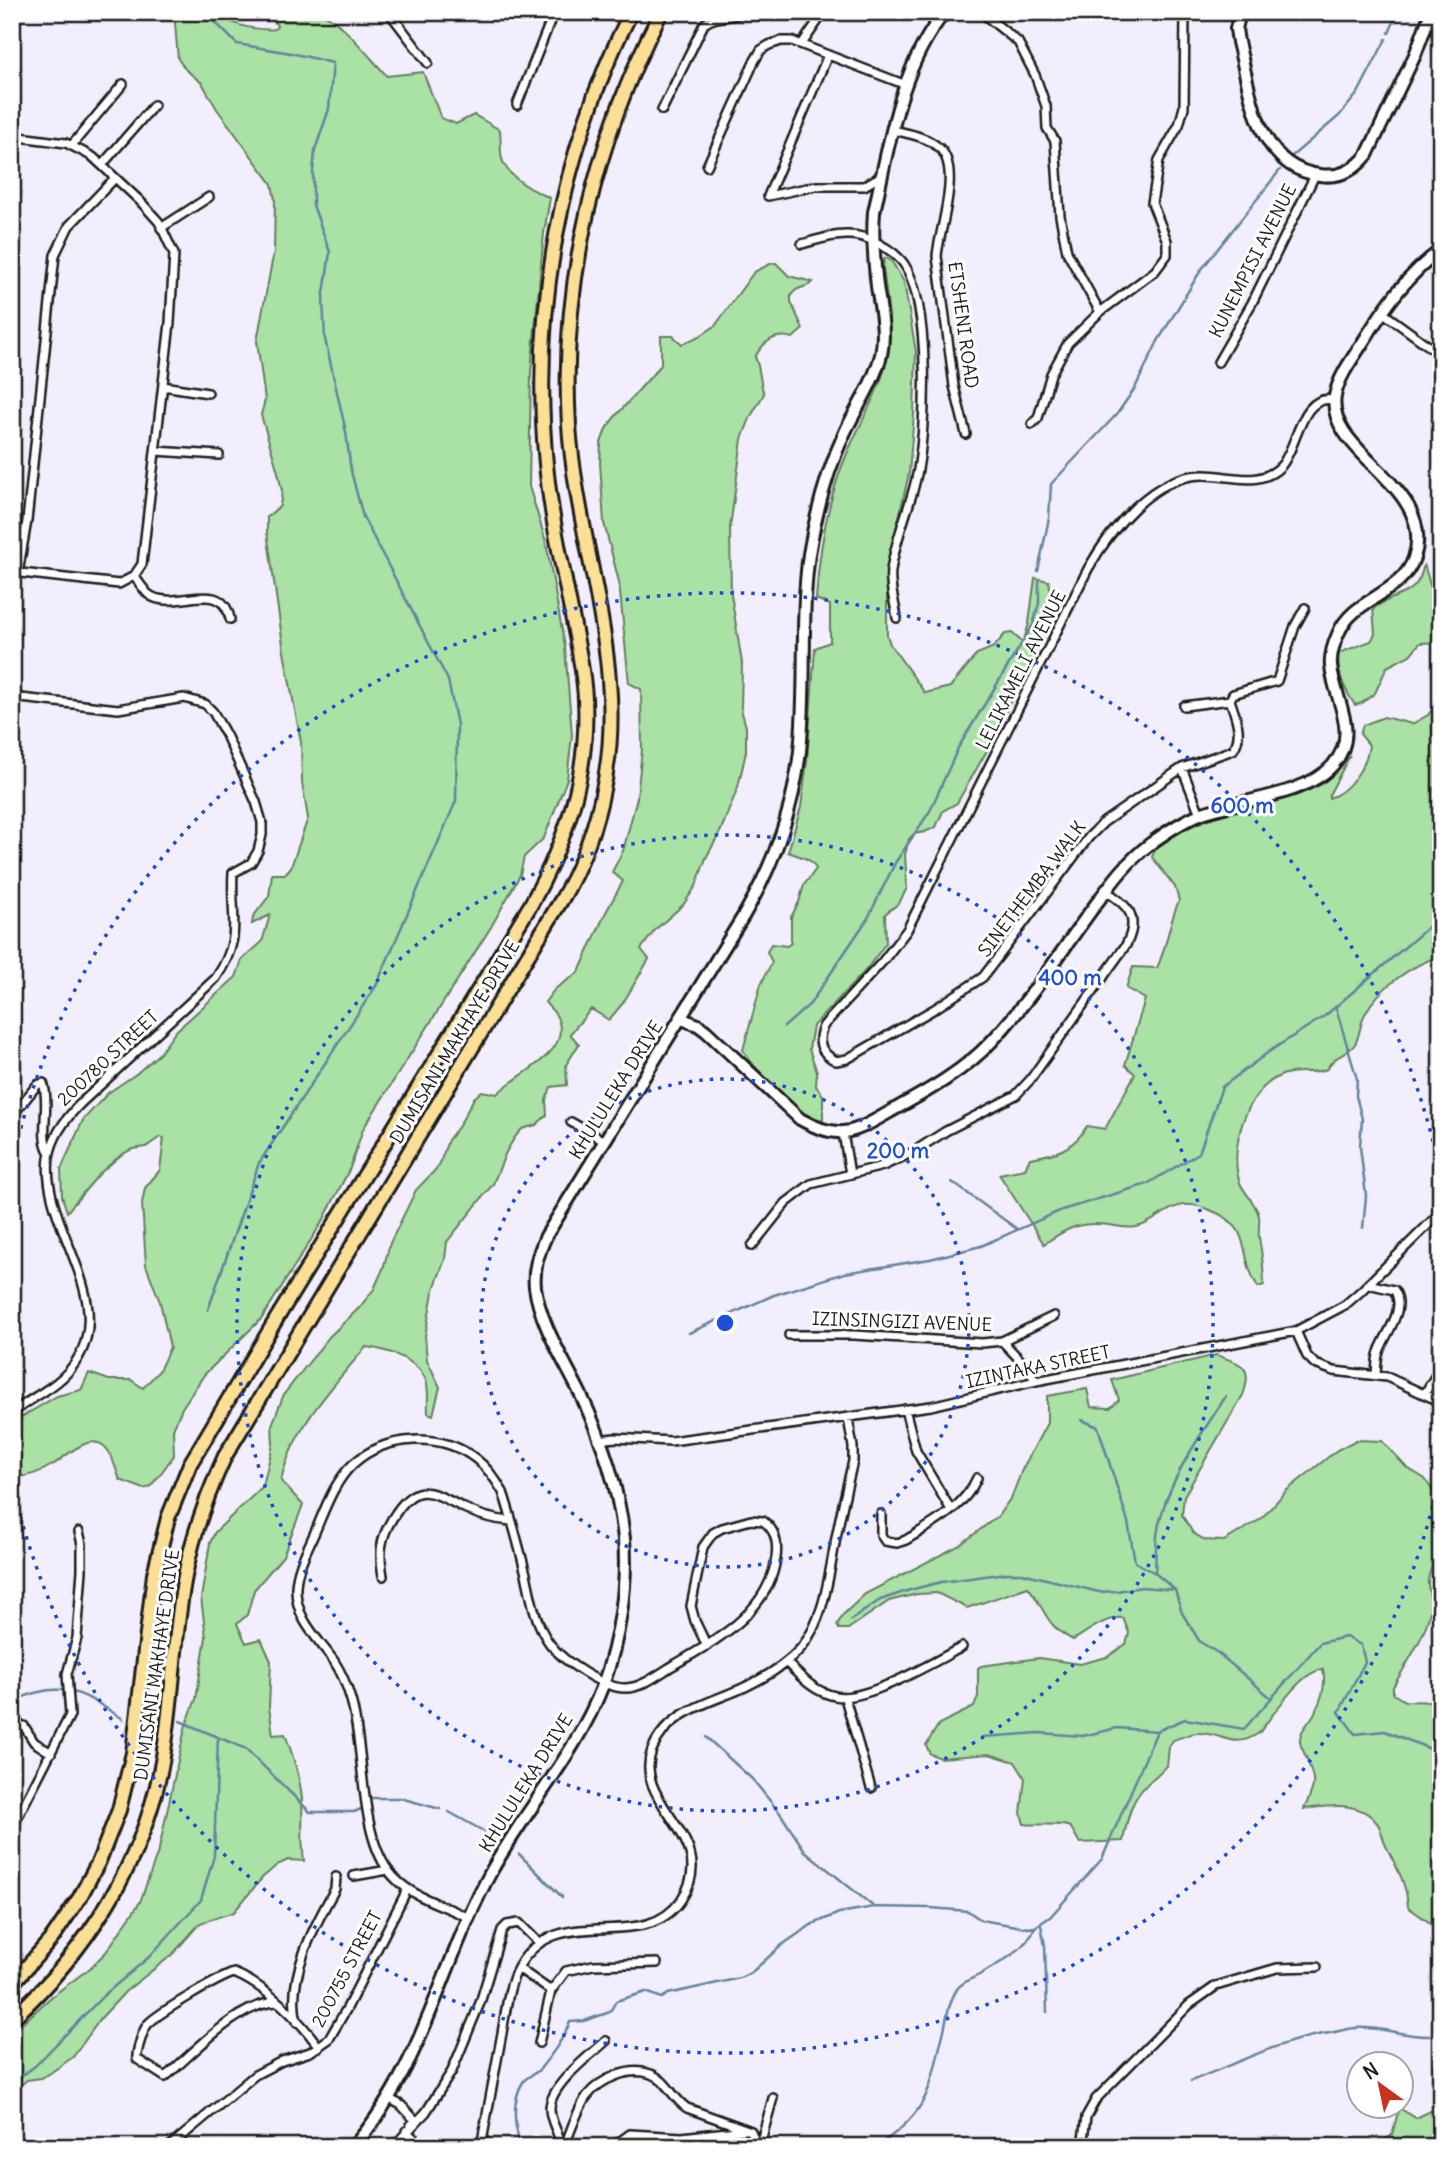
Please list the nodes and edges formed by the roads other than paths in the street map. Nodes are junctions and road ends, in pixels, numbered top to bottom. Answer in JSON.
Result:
{"nodes":[{"id":1,"x":389,"y":12,"type":"edge"},
{"id":2,"x":554,"y":12,"type":"edge"},
{"id":3,"x":631,"y":12,"type":"edge"},
{"id":4,"x":661,"y":12,"type":"edge"},
{"id":5,"x":745,"y":12,"type":"edge"},
{"id":6,"x":824,"y":12,"type":"edge"},
{"id":7,"x":945,"y":12,"type":"edge"},
{"id":8,"x":981,"y":12,"type":"edge"},
{"id":9,"x":1185,"y":12,"type":"edge"},
{"id":10,"x":1240,"y":12,"type":"edge"},
{"id":11,"x":1431,"y":12,"type":"edge"},
{"id":12,"x":802,"y":44,"type":"junction"},
{"id":13,"x":828,"y":55,"type":"junction"},
{"id":14,"x":428,"y":63,"type":"dead end"},
{"id":15,"x":123,"y":84,"type":"dead end"},
{"id":16,"x":906,"y":85,"type":"junction"},
{"id":17,"x":154,"y":105,"type":"dead end"},
{"id":18,"x":517,"y":105,"type":"dead end"},
{"id":19,"x":662,"y":110,"type":"dead end"},
{"id":20,"x":893,"y":130,"type":"junction"},
{"id":21,"x":12,"y":136,"type":"edge"},
{"id":22,"x":72,"y":145,"type":"junction"},
{"id":23,"x":102,"y":165,"type":"junction"},
{"id":24,"x":708,"y":166,"type":"dead end"},
{"id":25,"x":1315,"y":175,"type":"junction"},
{"id":26,"x":882,"y":176,"type":"junction"},
{"id":27,"x":115,"y":178,"type":"junction"},
{"id":28,"x":209,"y":197,"type":"dead end"},
{"id":29,"x":161,"y":228,"type":"junction"},
{"id":30,"x":873,"y":242,"type":"junction"},
{"id":31,"x":802,"y":244,"type":"dead end"},
{"id":32,"x":1441,"y":250,"type":"edge"},
{"id":33,"x":1100,"y":312,"type":"junction"},
{"id":34,"x":1382,"y":312,"type":"junction"},
{"id":35,"x":1441,"y":355,"type":"edge"},
{"id":36,"x":1218,"y":362,"type":"dead end"},
{"id":37,"x":163,"y":386,"type":"junction"},
{"id":38,"x":208,"y":393,"type":"dead end"},
{"id":39,"x":1334,"y":400,"type":"junction"},
{"id":40,"x":1032,"y":424,"type":"dead end"},
{"id":41,"x":966,"y":434,"type":"dead end"},
{"id":42,"x":156,"y":451,"type":"junction"},
{"id":43,"x":219,"y":456,"type":"dead end"},
{"id":44,"x":15,"y":573,"type":"edge"},
{"id":45,"x":134,"y":576,"type":"junction"},
{"id":46,"x":1305,"y":608,"type":"dead end"},
{"id":47,"x":897,"y":618,"type":"dead end"},
{"id":48,"x":230,"y":619,"type":"dead end"},
{"id":49,"x":12,"y":697,"type":"edge"},
{"id":50,"x":1230,"y":699,"type":"junction"},
{"id":51,"x":1184,"y":706,"type":"dead end"},
{"id":52,"x":1182,"y":768,"type":"junction"},
{"id":53,"x":1200,"y":814,"type":"junction"},
{"id":54,"x":1106,"y":891,"type":"junction"},
{"id":55,"x":682,"y":1019,"type":"junction"},
{"id":56,"x":830,"y":1058,"type":"joint"},
{"id":57,"x":12,"y":1116,"type":"edge"},
{"id":58,"x":571,"y":1122,"type":"dead end"},
{"id":59,"x":843,"y":1133,"type":"junction"},
{"id":60,"x":604,"y":1141,"type":"junction"},
{"id":61,"x":50,"y":1153,"type":"junction"},
{"id":62,"x":850,"y":1174,"type":"junction"},
{"id":63,"x":1441,"y":1212,"type":"edge"},
{"id":64,"x":752,"y":1246,"type":"dead end"},
{"id":65,"x":1368,"y":1284,"type":"junction"},
{"id":66,"x":1054,"y":1316,"type":"dead end"},
{"id":67,"x":1296,"y":1331,"type":"junction"},
{"id":68,"x":789,"y":1335,"type":"dead end"},
{"id":69,"x":1002,"y":1341,"type":"junction"},
{"id":70,"x":1439,"y":1370,"type":"dead end"},
{"id":71,"x":1376,"y":1374,"type":"junction"},
{"id":72,"x":1036,"y":1381,"type":"junction"},
{"id":73,"x":1425,"y":1393,"type":"junction"},
{"id":74,"x":1441,"y":1402,"type":"edge"},
{"id":75,"x":905,"y":1409,"type":"junction"},
{"id":76,"x":12,"y":1412,"type":"edge"},
{"id":77,"x":848,"y":1419,"type":"junction"},
{"id":78,"x":598,"y":1440,"type":"junction"},
{"id":79,"x":977,"y":1478,"type":"dead end"},
{"id":80,"x":951,"y":1510,"type":"junction"},
{"id":81,"x":881,"y":1514,"type":"dead end"},
{"id":82,"x":511,"y":1521,"type":"junction"},
{"id":83,"x":79,"y":1532,"type":"dead end"},
{"id":84,"x":383,"y":1576,"type":"dead end"},
{"id":85,"x":707,"y":1646,"type":"junction"},
{"id":86,"x":961,"y":1647,"type":"dead end"},
{"id":87,"x":787,"y":1662,"type":"junction"},
{"id":88,"x":604,"y":1683,"type":"junction"},
{"id":89,"x":845,"y":1698,"type":"junction"},
{"id":90,"x":12,"y":1725,"type":"edge"},
{"id":91,"x":51,"y":1753,"type":"junction"},
{"id":92,"x":872,"y":1788,"type":"dead end"},
{"id":93,"x":12,"y":1828,"type":"edge"},
{"id":94,"x":388,"y":1870,"type":"junction"},
{"id":95,"x":354,"y":1876,"type":"dead end"},
{"id":96,"x":336,"y":1877,"type":"dead end"},
{"id":97,"x":407,"y":1890,"type":"junction"},
{"id":98,"x":469,"y":1918,"type":"junction"},
{"id":99,"x":539,"y":1943,"type":"junction"},
{"id":100,"x":657,"y":1963,"type":"dead end"},
{"id":101,"x":1317,"y":1967,"type":"dead end"},
{"id":102,"x":518,"y":1968,"type":"junction"},
{"id":103,"x":12,"y":1984,"type":"edge"},
{"id":104,"x":551,"y":1991,"type":"junction"},
{"id":105,"x":277,"y":2002,"type":"junction"},
{"id":106,"x":12,"y":2019,"type":"edge"},
{"id":107,"x":297,"y":2022,"type":"junction"},
{"id":108,"x":606,"y":2041,"type":"dead end"},
{"id":109,"x":539,"y":2043,"type":"dead end"},
{"id":110,"x":319,"y":2047,"type":"junction"},
{"id":111,"x":773,"y":2098,"type":"dead end"},
{"id":112,"x":390,"y":2099,"type":"junction"},
{"id":113,"x":745,"y":2130,"type":"junction"},
{"id":114,"x":406,"y":2131,"type":"junction"},
{"id":115,"x":758,"y":2146,"type":"edge"},
{"id":116,"x":169,"y":2147,"type":"edge"},
{"id":117,"x":353,"y":2147,"type":"edge"},
{"id":118,"x":393,"y":2147,"type":"edge"},
{"id":119,"x":416,"y":2147,"type":"edge"},
{"id":120,"x":481,"y":2147,"type":"edge"},
{"id":121,"x":563,"y":2147,"type":"edge"},
{"id":122,"x":612,"y":2147,"type":"edge"},
{"id":123,"x":1082,"y":2147,"type":"edge"}],
"edges":[{"from":1,"to":14,"type":"street"},
{"from":2,"to":18,"type":"street"},
{"from":3,"to":103,"type":"main road","name":"DUMISANI MAKHAYE DRIVE"},
{"from":4,"to":106,"type":"main road","name":"DUMISANI MAKHAYE DRIVE"},
{"from":5,"to":19,"type":"street"},
{"from":6,"to":12,"type":"street"},
{"from":7,"to":16,"type":"street","name":"KHULULEKA DRIVE"},
{"from":8,"to":33,"type":"street"},
{"from":9,"to":33,"type":"street"},
{"from":10,"to":25,"type":"street"},
{"from":11,"to":25,"type":"street"},
{"from":12,"to":13,"type":"street"},
{"from":12,"to":24,"type":"street"},
{"from":13,"to":16,"type":"street"},
{"from":13,"to":26,"type":"street"},
{"from":15,"to":22,"type":"street"},
{"from":16,"to":20,"type":"street","name":"KHULULEKA DRIVE"},
{"from":17,"to":23,"type":"street"},
{"from":20,"to":26,"type":"street","name":"KHULULEKA DRIVE"},
{"from":20,"to":41,"type":"street","name":"ETSHENI ROAD"},
{"from":21,"to":22,"type":"street"},
{"from":22,"to":23,"type":"street"},
{"from":23,"to":27,"type":"street"},
{"from":25,"to":36,"type":"street","name":"KUNEMPISI AVENUE"},
{"from":26,"to":30,"type":"street","name":"KHULULEKA DRIVE"},
{"from":27,"to":29,"type":"street"},
{"from":27,"to":44,"type":"street"},
{"from":28,"to":29,"type":"street"},
{"from":29,"to":37,"type":"street"},
{"from":30,"to":31,"type":"street"},
{"from":30,"to":47,"type":"street"},
{"from":30,"to":55,"type":"street","name":"KHULULEKA DRIVE"},
{"from":32,"to":34,"type":"street"},
{"from":33,"to":40,"type":"street"},
{"from":34,"to":35,"type":"street"},
{"from":34,"to":39,"type":"street"},
{"from":37,"to":38,"type":"street"},
{"from":37,"to":42,"type":"street"},
{"from":39,"to":53,"type":"street"},
{"from":39,"to":56,"type":"street","name":"LELIKAMELI AVENUE"},
{"from":42,"to":43,"type":"street"},
{"from":42,"to":45,"type":"street"},
{"from":44,"to":45,"type":"street"},
{"from":45,"to":48,"type":"street"},
{"from":46,"to":50,"type":"street"},
{"from":49,"to":61,"type":"street","name":"200780 STREET"},
{"from":50,"to":51,"type":"street"},
{"from":50,"to":52,"type":"street","name":"SINETHEMBA WALK"},
{"from":52,"to":53,"type":"street"},
{"from":52,"to":56,"type":"street","name":"SINETHEMBA WALK"},
{"from":53,"to":54,"type":"street"},
{"from":54,"to":59,"type":"street"},
{"from":54,"to":62,"type":"street"},
{"from":55,"to":59,"type":"street"},
{"from":55,"to":60,"type":"street","name":"KHULULEKA DRIVE"},
{"from":57,"to":61,"type":"street"},
{"from":58,"to":60,"type":"street"},
{"from":59,"to":62,"type":"street"},
{"from":60,"to":78,"type":"street","name":"KHULULEKA DRIVE"},
{"from":61,"to":76,"type":"street","name":"200780 STREET"},
{"from":62,"to":64,"type":"street"},
{"from":63,"to":65,"type":"street","name":"IZINTAKA STREET"},
{"from":65,"to":67,"type":"street","name":"IZINTAKA STREET"},
{"from":65,"to":71,"type":"street"},
{"from":66,"to":69,"type":"street"},
{"from":67,"to":71,"type":"street"},
{"from":67,"to":72,"type":"street","name":"IZINTAKA STREET"},
{"from":68,"to":69,"type":"street","name":"IZINSINGIZI AVENUE"},
{"from":69,"to":72,"type":"street","name":"IZINSINGIZI AVENUE"},
{"from":70,"to":73,"type":"street"},
{"from":71,"to":73,"type":"street"},
{"from":72,"to":75,"type":"street","name":"IZINTAKA STREET"},
{"from":73,"to":74,"type":"street"},
{"from":75,"to":77,"type":"street","name":"IZINTAKA STREET"},
{"from":75,"to":80,"type":"street"},
{"from":77,"to":78,"type":"street","name":"IZINTAKA STREET"},
{"from":77,"to":87,"type":"street"},
{"from":78,"to":88,"type":"street","name":"KHULULEKA DRIVE"},
{"from":79,"to":80,"type":"street"},
{"from":80,"to":81,"type":"street"},
{"from":82,"to":84,"type":"street"},
{"from":82,"to":88,"type":"street"},
{"from":82,"to":94,"type":"street"},
{"from":83,"to":91,"type":"street"},
{"from":85,"to":85,"type":"street"},
{"from":85,"to":88,"type":"street"},
{"from":86,"to":89,"type":"street"},
{"from":87,"to":89,"type":"street"},
{"from":87,"to":99,"type":"street"},
{"from":88,"to":98,"type":"street","name":"KHULULEKA DRIVE"},
{"from":89,"to":92,"type":"street"},
{"from":90,"to":91,"type":"street"},
{"from":91,"to":93,"type":"street"},
{"from":94,"to":95,"type":"street"},
{"from":94,"to":97,"type":"street"},
{"from":96,"to":107,"type":"street"},
{"from":97,"to":98,"type":"street"},
{"from":97,"to":110,"type":"street","name":"200755 STREET"},
{"from":98,"to":112,"type":"street","name":"KHULULEKA DRIVE"},
{"from":99,"to":102,"type":"street"},
{"from":99,"to":114,"type":"street"},
{"from":100,"to":104,"type":"street"},
{"from":101,"to":123,"type":"street"},
{"from":102,"to":104,"type":"street"},
{"from":102,"to":120,"type":"street"},
{"from":104,"to":109,"type":"street"},
{"from":105,"to":105,"type":"street"},
{"from":105,"to":107,"type":"street"},
{"from":107,"to":110,"type":"street"},
{"from":108,"to":121,"type":"street"},
{"from":110,"to":116,"type":"street","name":"200755 STREET"},
{"from":111,"to":115,"type":"street"},
{"from":112,"to":114,"type":"street"},
{"from":112,"to":117,"type":"street","name":"KHULULEKA DRIVE"},
{"from":113,"to":115,"type":"street"},
{"from":113,"to":121,"type":"street"},
{"from":113,"to":122,"type":"street"},
{"from":114,"to":118,"type":"street"},
{"from":114,"to":119,"type":"street"}]}
